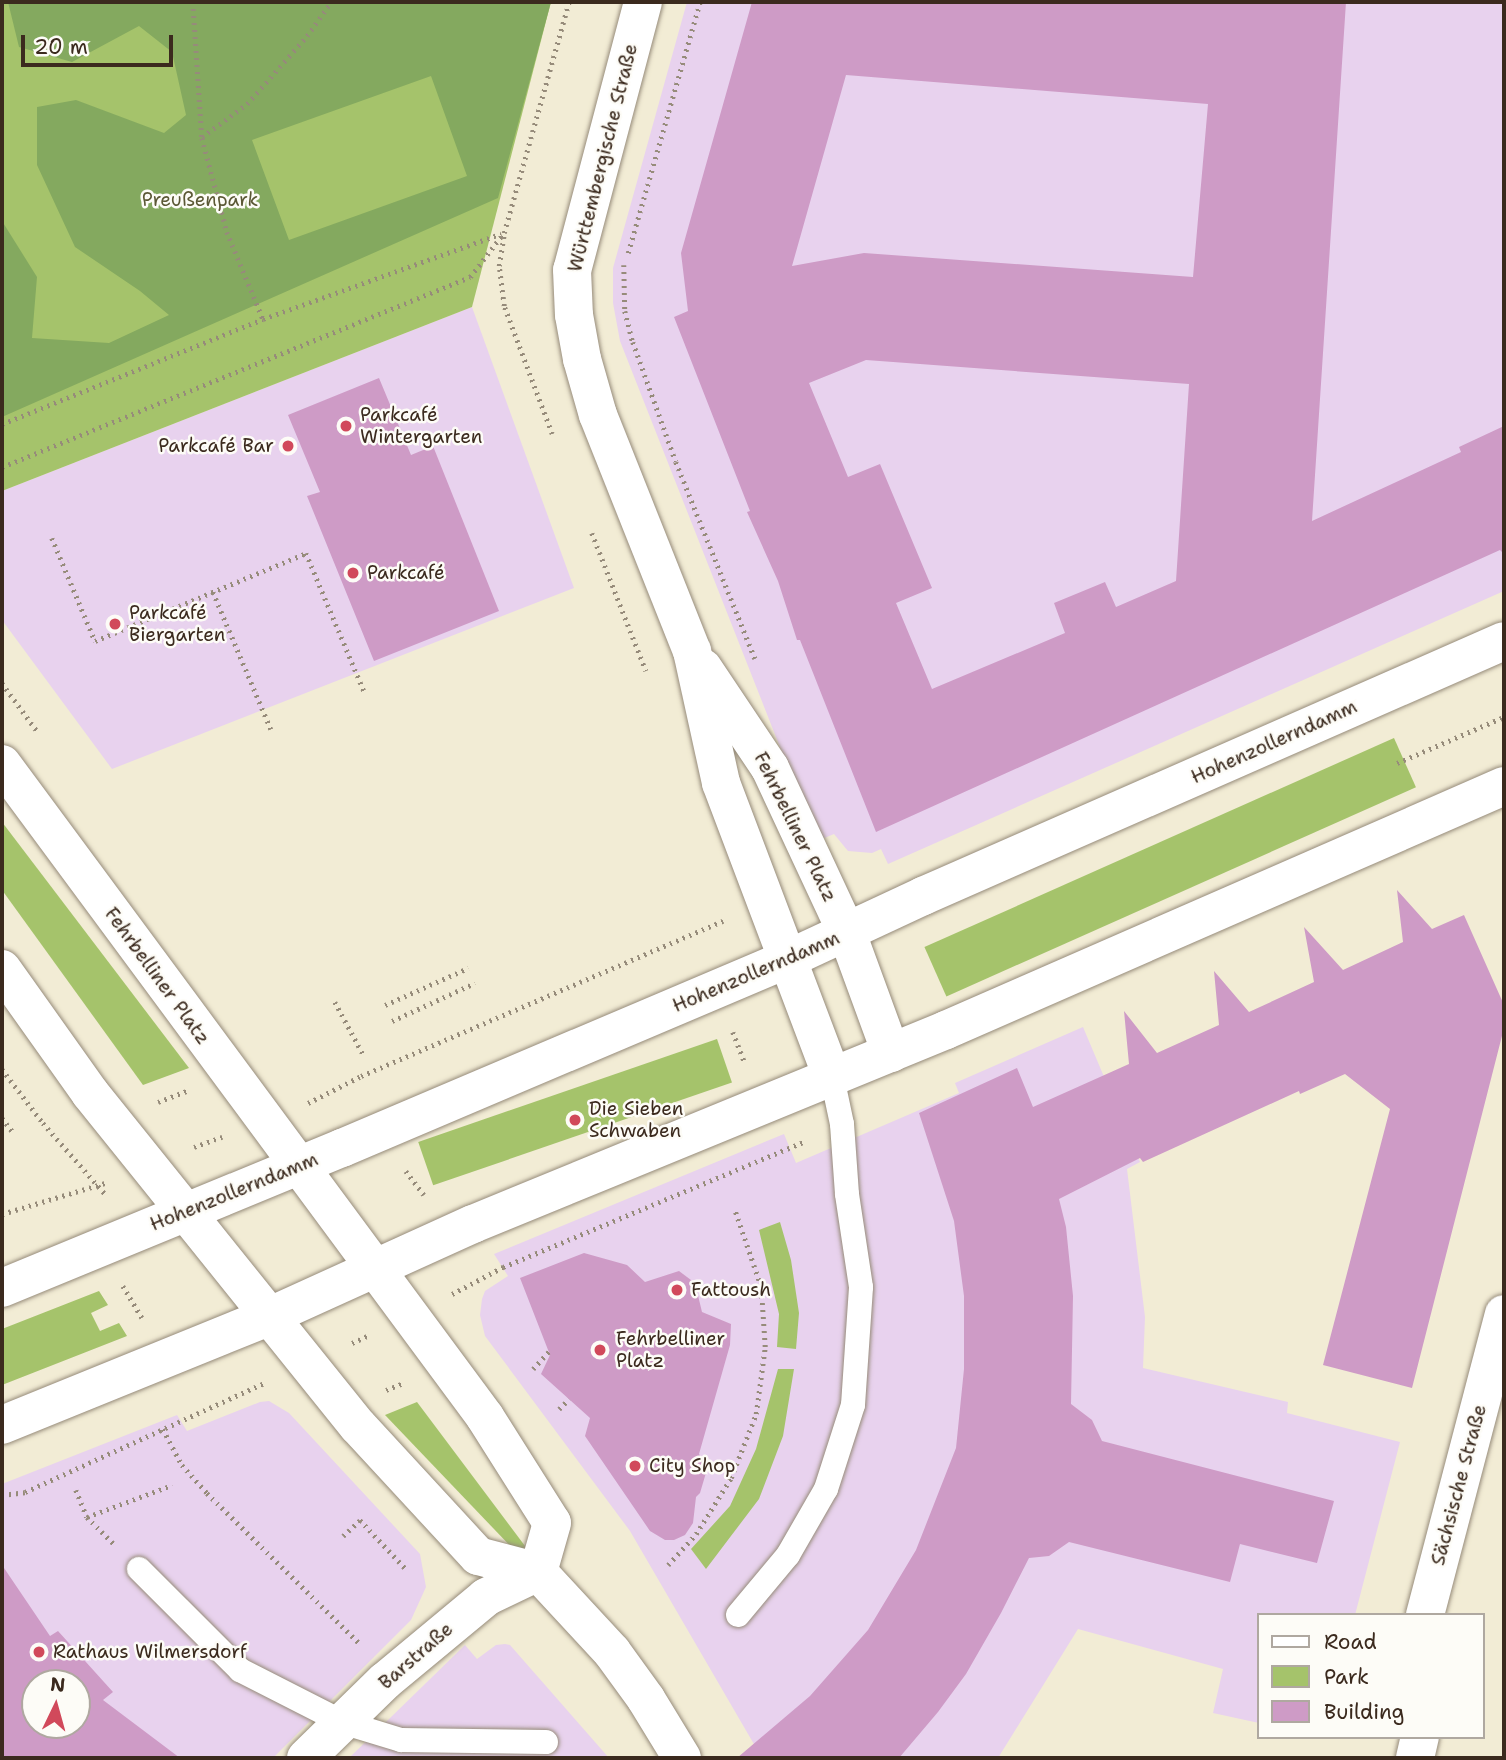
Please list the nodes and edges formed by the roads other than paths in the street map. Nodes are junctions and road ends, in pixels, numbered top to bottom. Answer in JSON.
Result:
{"nodes":[{"id":1,"x":643,"y":2,"type":"edge"},
{"id":2,"x":573,"y":314,"type":"joint"},
{"id":3,"x":1504,"y":641,"type":"edge"},
{"id":4,"x":692,"y":651,"type":"junction"},
{"id":5,"x":2,"y":764,"type":"edge"},
{"id":6,"x":1504,"y":786,"type":"edge"},
{"id":7,"x":847,"y":933,"type":"junction"},
{"id":8,"x":788,"y":959,"type":"junction"},
{"id":9,"x":2,"y":969,"type":"edge"},
{"id":10,"x":891,"y":1053,"type":"junction"},
{"id":11,"x":832,"y":1077,"type":"junction"},
{"id":12,"x":298,"y":1166,"type":"junction"},
{"id":13,"x":186,"y":1212,"type":"junction"},
{"id":14,"x":374,"y":1266,"type":"junction"},
{"id":15,"x":2,"y":1287,"type":"edge"},
{"id":16,"x":1504,"y":1314,"type":"edge"},
{"id":17,"x":270,"y":1316,"type":"junction"},
{"id":18,"x":2,"y":1425,"type":"edge"},
{"id":19,"x":139,"y":1569,"type":"dead end"},
{"id":20,"x":538,"y":1572,"type":"junction"},
{"id":21,"x":1426,"y":1613,"type":"edge"},
{"id":22,"x":738,"y":1615,"type":"dead end"},
{"id":23,"x":342,"y":1722,"type":"junction"},
{"id":24,"x":1420,"y":1739,"type":"edge"},
{"id":25,"x":547,"y":1742,"type":"dead end"},
{"id":26,"x":306,"y":1758,"type":"edge"},
{"id":27,"x":682,"y":1758,"type":"edge"},
{"id":28,"x":1415,"y":1758,"type":"edge"}],
"edges":[{"from":1,"to":2,"type":"main road","name":"Württembergische Straße"},
{"from":2,"to":4,"type":"main road","name":"Fehrbelliner Platz"},
{"from":3,"to":7,"type":"main road","name":"Hohenzollerndamm"},
{"from":4,"to":7,"type":"main road","name":"Fehrbelliner Platz"},
{"from":4,"to":8,"type":"main road","name":"Fehrbelliner Platz"},
{"from":5,"to":12,"type":"main road","name":"Fehrbelliner Platz"},
{"from":6,"to":10,"type":"main road"},
{"from":7,"to":8,"type":"main road","name":"Hohenzollerndamm"},
{"from":7,"to":10,"type":"main road","name":"Fehrbelliner Platz"},
{"from":8,"to":11,"type":"main road","name":"Fehrbelliner Platz"},
{"from":8,"to":12,"type":"main road","name":"Hohenzollerndamm"},
{"from":9,"to":13,"type":"main road"},
{"from":10,"to":11,"type":"main road"},
{"from":11,"to":14,"type":"main road"},
{"from":11,"to":22,"type":"lane"},
{"from":12,"to":13,"type":"main road","name":"Hohenzollerndamm"},
{"from":12,"to":14,"type":"main road","name":"Fehrbelliner Platz"},
{"from":13,"to":15,"type":"main road","name":"Hohenzollerndamm"},
{"from":13,"to":17,"type":"main road"},
{"from":14,"to":17,"type":"main road"},
{"from":14,"to":20,"type":"main road","name":"Fehrbelliner Platz"},
{"from":16,"to":21,"type":"main road","name":"Sächsische Straße"},
{"from":17,"to":18,"type":"main road"},
{"from":17,"to":20,"type":"main road"},
{"from":19,"to":23,"type":"lane"},
{"from":20,"to":23,"type":"main road","name":"Barstraße"},
{"from":20,"to":27,"type":"main road"},
{"from":23,"to":25,"type":"lane"},
{"from":23,"to":26,"type":"main road","name":"Barstraße"},
{"from":24,"to":28,"type":"main road"}]}
